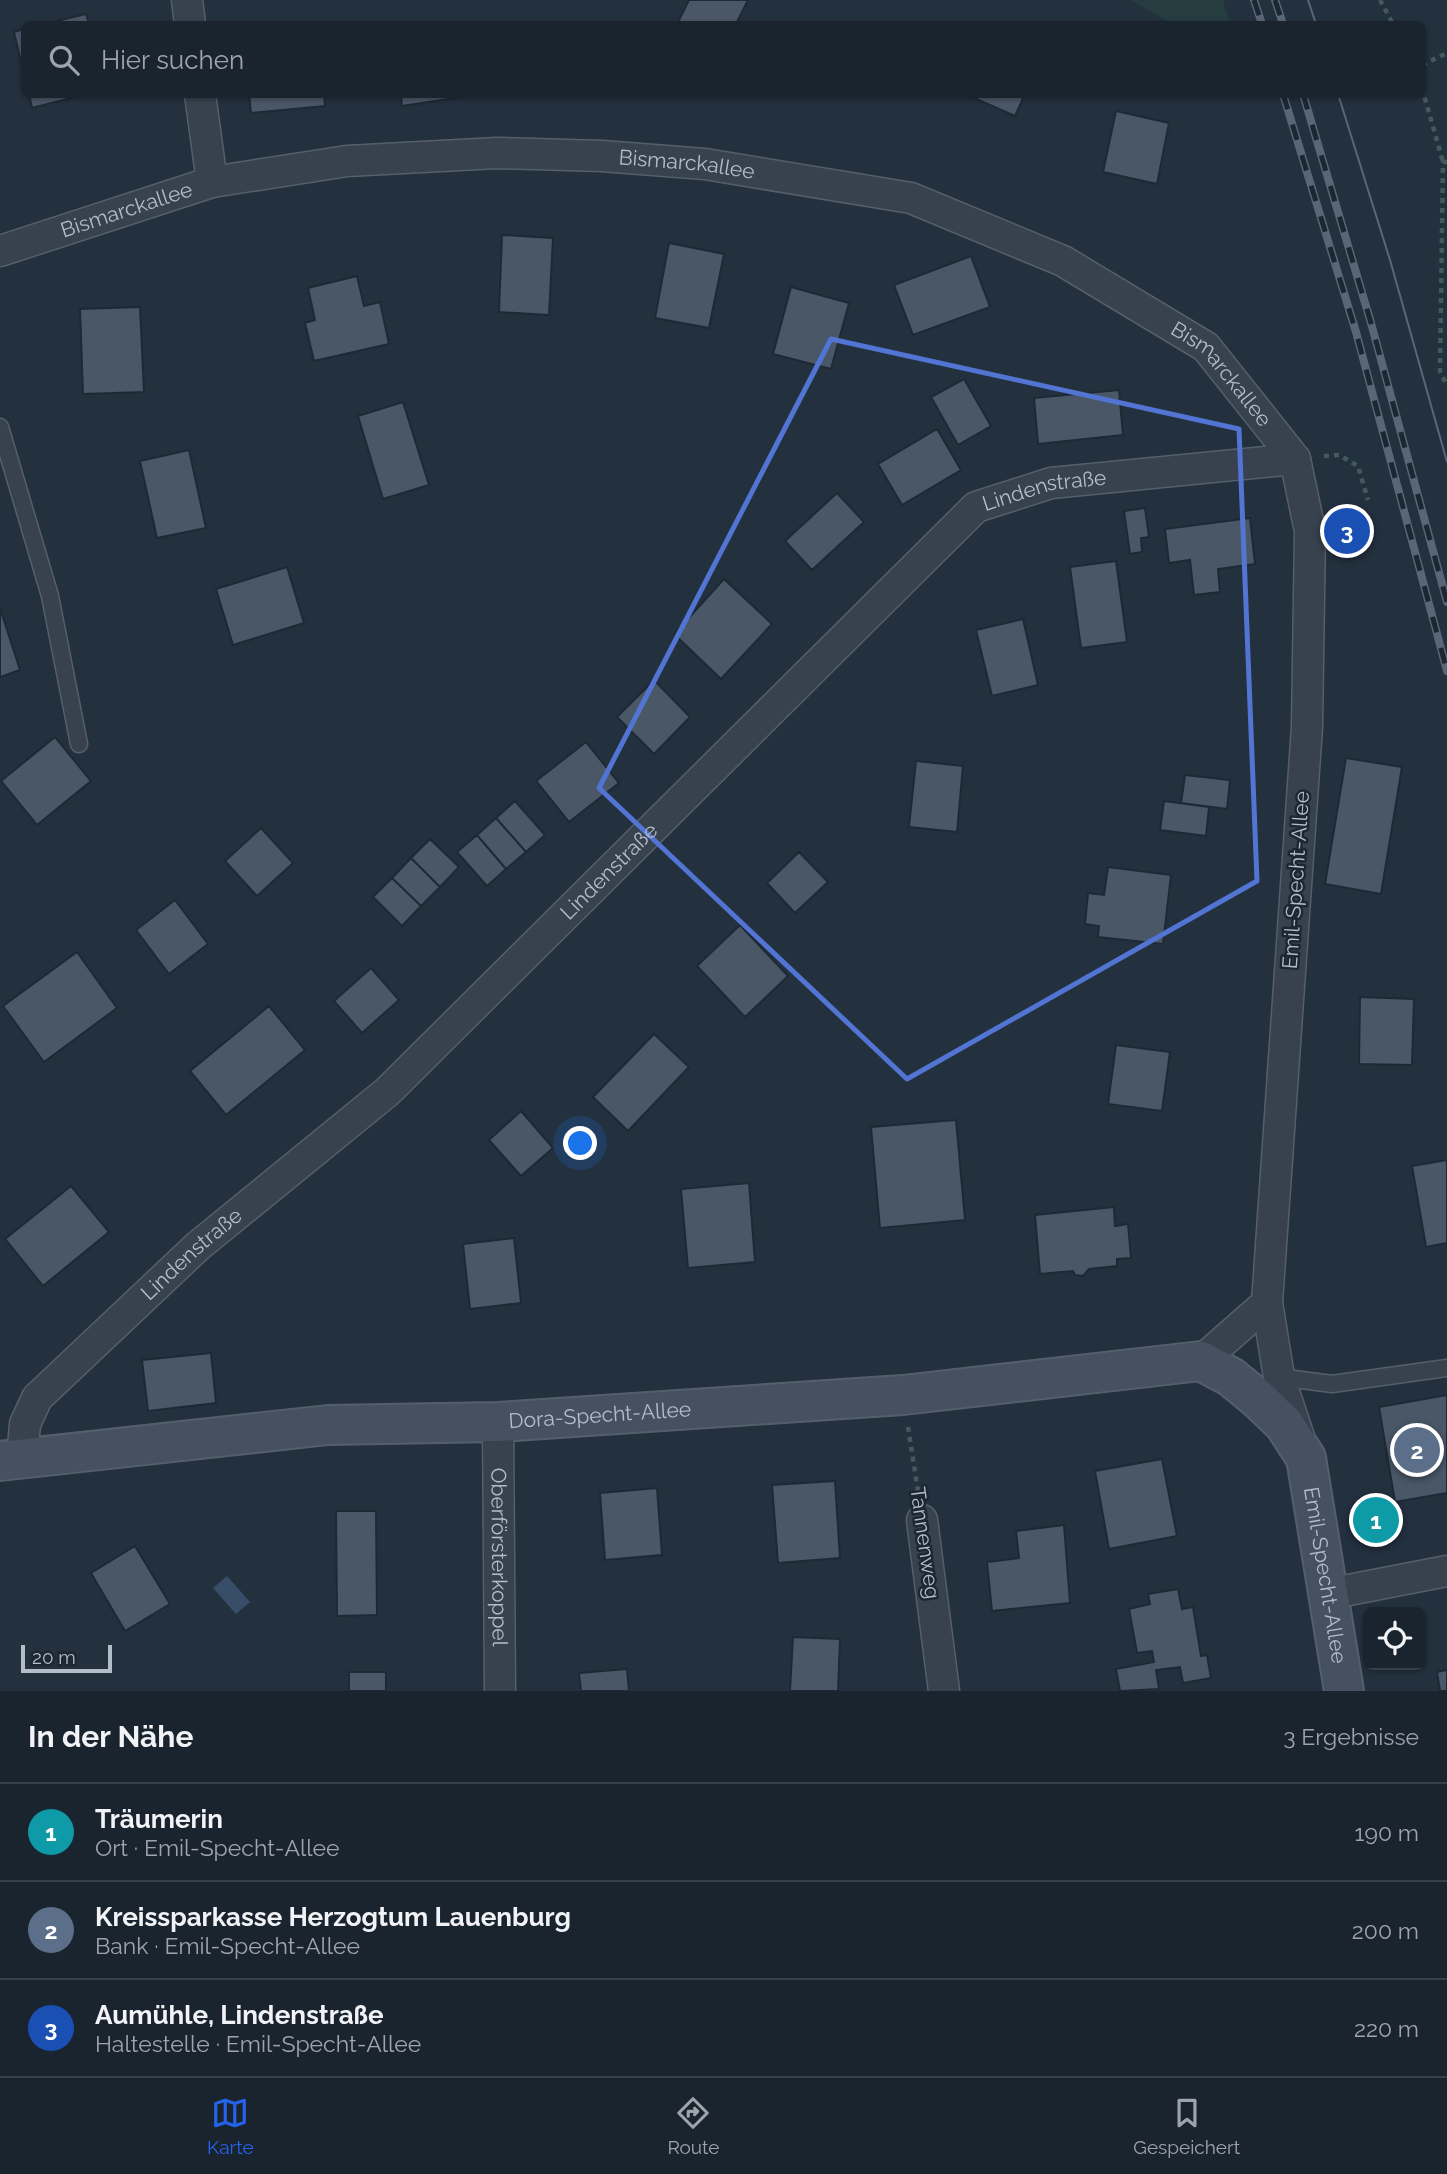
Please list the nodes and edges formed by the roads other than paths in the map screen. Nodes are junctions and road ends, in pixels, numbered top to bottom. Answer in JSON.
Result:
{"nodes":[{"id":1,"x":187,"y":0,"type":"edge"},
{"id":2,"x":190,"y":21,"type":"edge"},
{"id":3,"x":201,"y":98,"type":"edge"},
{"id":4,"x":212,"y":182,"type":"junction"},
{"id":5,"x":0,"y":251,"type":"edge"},
{"id":6,"x":0,"y":428,"type":"edge"},
{"id":7,"x":1295,"y":459,"type":"junction"},
{"id":8,"x":79,"y":744,"type":"dead end"},
{"id":9,"x":1266,"y":1303,"type":"junction"},
{"id":10,"x":1201,"y":1361,"type":"junction"},
{"id":11,"x":1447,"y":1368,"type":"edge"},
{"id":12,"x":1279,"y":1377,"type":"junction"},
{"id":13,"x":498,"y":1422,"type":"junction"},
{"id":14,"x":1306,"y":1458,"type":"junction"},
{"id":15,"x":11,"y":1460,"type":"edge"},
{"id":16,"x":922,"y":1520,"type":"road end"},
{"id":17,"x":1447,"y":1572,"type":"edge"},
{"id":18,"x":1328,"y":1594,"type":"junction"},
{"id":19,"x":500,"y":1691,"type":"edge"},
{"id":20,"x":944,"y":1691,"type":"edge"},
{"id":21,"x":1344,"y":1691,"type":"edge"}],
"edges":[{"from":1,"to":2,"type":"street"},
{"from":3,"to":4,"type":"street"},
{"from":4,"to":5,"type":"street","name":"Bismarckallee"},
{"from":4,"to":7,"type":"street","name":"Bismarckallee"},
{"from":6,"to":8,"type":"lane"},
{"from":7,"to":9,"type":"street","name":"Emil-Specht-Allee"},
{"from":7,"to":15,"type":"street","name":"Lindenstraße"},
{"from":9,"to":10,"type":"street"},
{"from":9,"to":12,"type":"street","name":"Emil-Specht-Allee"},
{"from":10,"to":13,"type":"street","name":"Dora-Specht-Allee"},
{"from":10,"to":14,"type":"street","name":"Emil-Specht-Allee"},
{"from":11,"to":12,"type":"lane"},
{"from":12,"to":14,"type":"street","name":"Emil-Specht-Allee"},
{"from":13,"to":15,"type":"street","name":"Dora-Specht-Allee"},
{"from":13,"to":19,"type":"street","name":"Oberförsterkoppel"},
{"from":14,"to":18,"type":"street","name":"Emil-Specht-Allee"},
{"from":16,"to":20,"type":"street","name":"Tannenweg"},
{"from":17,"to":18,"type":"street"},
{"from":18,"to":21,"type":"street","name":"Emil-Specht-Allee"}]}
